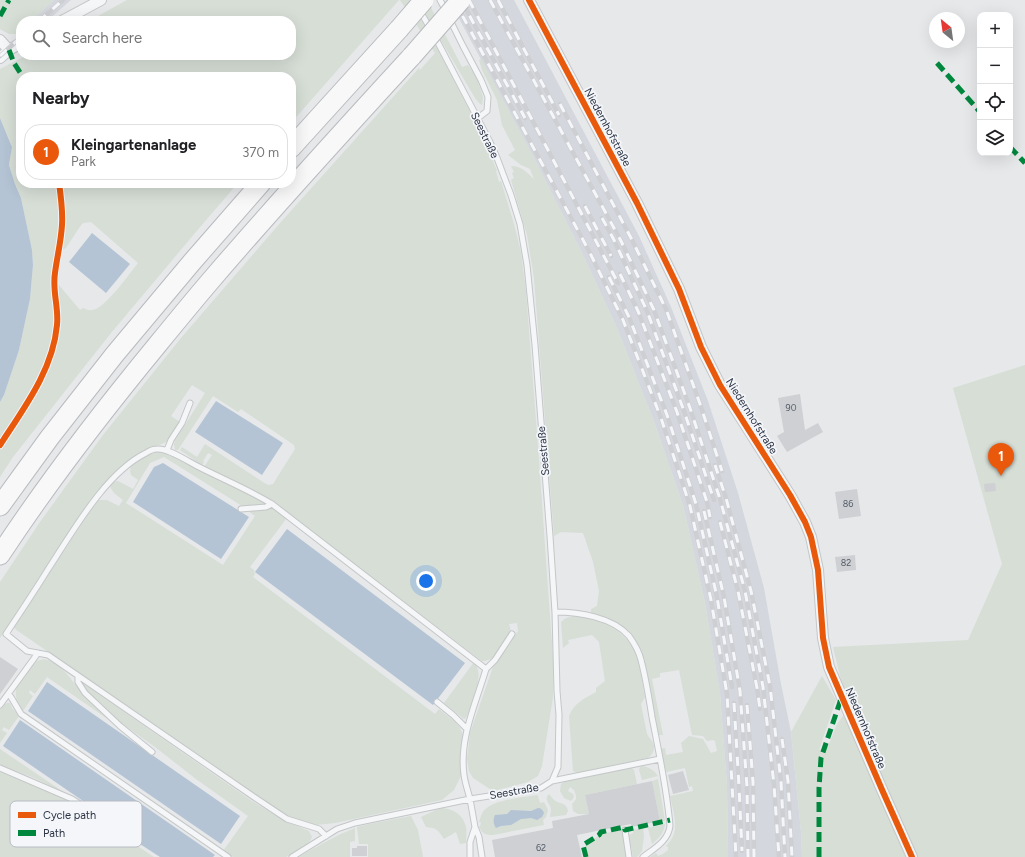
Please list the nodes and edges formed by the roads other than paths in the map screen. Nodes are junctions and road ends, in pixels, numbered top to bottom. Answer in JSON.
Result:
{"nodes":[{"id":1,"x":101,"y":0,"type":"edge"},
{"id":2,"x":413,"y":0,"type":"edge"},
{"id":3,"x":424,"y":0,"type":"edge"},
{"id":4,"x":440,"y":0,"type":"edge"},
{"id":5,"x":462,"y":0,"type":"edge"},
{"id":6,"x":529,"y":0,"type":"edge"},
{"id":7,"x":71,"y":16,"type":"edge"},
{"id":8,"x":0,"y":40,"type":"edge"},
{"id":9,"x":16,"y":46,"type":"edge"},
{"id":10,"x":9,"y":50,"type":"junction"},
{"id":11,"x":0,"y":58,"type":"edge"},
{"id":12,"x":478,"y":118,"type":"junction"},
{"id":13,"x":296,"y":142,"type":"edge"},
{"id":14,"x":296,"y":184,"type":"edge"},
{"id":15,"x":257,"y":188,"type":"edge"},
{"id":16,"x":292,"y":188,"type":"edge"},
{"id":17,"x":190,"y":403,"type":"dead end"},
{"id":18,"x":167,"y":450,"type":"junction"},
{"id":19,"x":272,"y":504,"type":"junction"},
{"id":20,"x":0,"y":506,"type":"edge"},
{"id":21,"x":242,"y":509,"type":"dead end"},
{"id":22,"x":0,"y":555,"type":"edge"},
{"id":23,"x":555,"y":612,"type":"junction"},
{"id":24,"x":512,"y":634,"type":"dead end"},
{"id":25,"x":38,"y":653,"type":"junction"},
{"id":26,"x":486,"y":669,"type":"junction"},
{"id":27,"x":78,"y":676,"type":"junction"},
{"id":28,"x":8,"y":694,"type":"junction"},
{"id":29,"x":437,"y":702,"type":"dead end"},
{"id":30,"x":0,"y":705,"type":"edge"},
{"id":31,"x":467,"y":729,"type":"junction"},
{"id":32,"x":152,"y":752,"type":"dead end"},
{"id":33,"x":660,"y":759,"type":"junction"},
{"id":34,"x":0,"y":768,"type":"edge"},
{"id":35,"x":552,"y":781,"type":"junction"},
{"id":36,"x":470,"y":799,"type":"junction"},
{"id":37,"x":75,"y":801,"type":"edge"},
{"id":38,"x":475,"y":827,"type":"junction"},
{"id":39,"x":625,"y":830,"type":"dead end"},
{"id":40,"x":326,"y":836,"type":"junction"},
{"id":41,"x":228,"y":857,"type":"edge"},
{"id":42,"x":292,"y":857,"type":"edge"},
{"id":43,"x":470,"y":857,"type":"edge"},
{"id":44,"x":482,"y":857,"type":"edge"},
{"id":45,"x":629,"y":857,"type":"edge"},
{"id":46,"x":643,"y":857,"type":"edge"},
{"id":47,"x":912,"y":857,"type":"edge"}],
"edges":[{"from":1,"to":7,"type":"street"},
{"from":2,"to":12,"type":"lane","name":"Seestraße"},
{"from":3,"to":13,"type":"highway","bridge":true},
{"from":4,"to":12,"type":"lane"},
{"from":5,"to":14,"type":"highway","bridge":true},
{"from":6,"to":47,"type":"street","name":"Niedernhofstraße"},
{"from":8,"to":10,"type":"street"},
{"from":9,"to":10,"type":"street"},
{"from":10,"to":11,"type":"street"},
{"from":12,"to":23,"type":"lane","name":"Seestraße"},
{"from":15,"to":20,"type":"highway"},
{"from":16,"to":22,"type":"highway","bridge":true},
{"from":17,"to":18,"type":"lane"},
{"from":18,"to":19,"type":"lane"},
{"from":18,"to":25,"type":"lane"},
{"from":19,"to":21,"type":"lane"},
{"from":19,"to":26,"type":"lane"},
{"from":23,"to":33,"type":"lane"},
{"from":23,"to":35,"type":"lane","name":"Seestraße"},
{"from":24,"to":26,"type":"lane"},
{"from":25,"to":27,"type":"lane"},
{"from":25,"to":28,"type":"lane"},
{"from":26,"to":31,"type":"lane"},
{"from":27,"to":32,"type":"lane"},
{"from":27,"to":40,"type":"lane"},
{"from":28,"to":30,"type":"lane"},
{"from":28,"to":41,"type":"lane"},
{"from":29,"to":31,"type":"lane"},
{"from":31,"to":36,"type":"lane"},
{"from":33,"to":35,"type":"lane"},
{"from":33,"to":46,"type":"lane"},
{"from":34,"to":37,"type":"lane"},
{"from":35,"to":36,"type":"lane","name":"Seestraße"},
{"from":36,"to":38,"type":"lane"},
{"from":36,"to":40,"type":"lane","name":"Seestraße"},
{"from":38,"to":43,"type":"lane"},
{"from":38,"to":44,"type":"lane"},
{"from":39,"to":45,"type":"lane"},
{"from":40,"to":42,"type":"lane","name":"Seestraße"}]}
